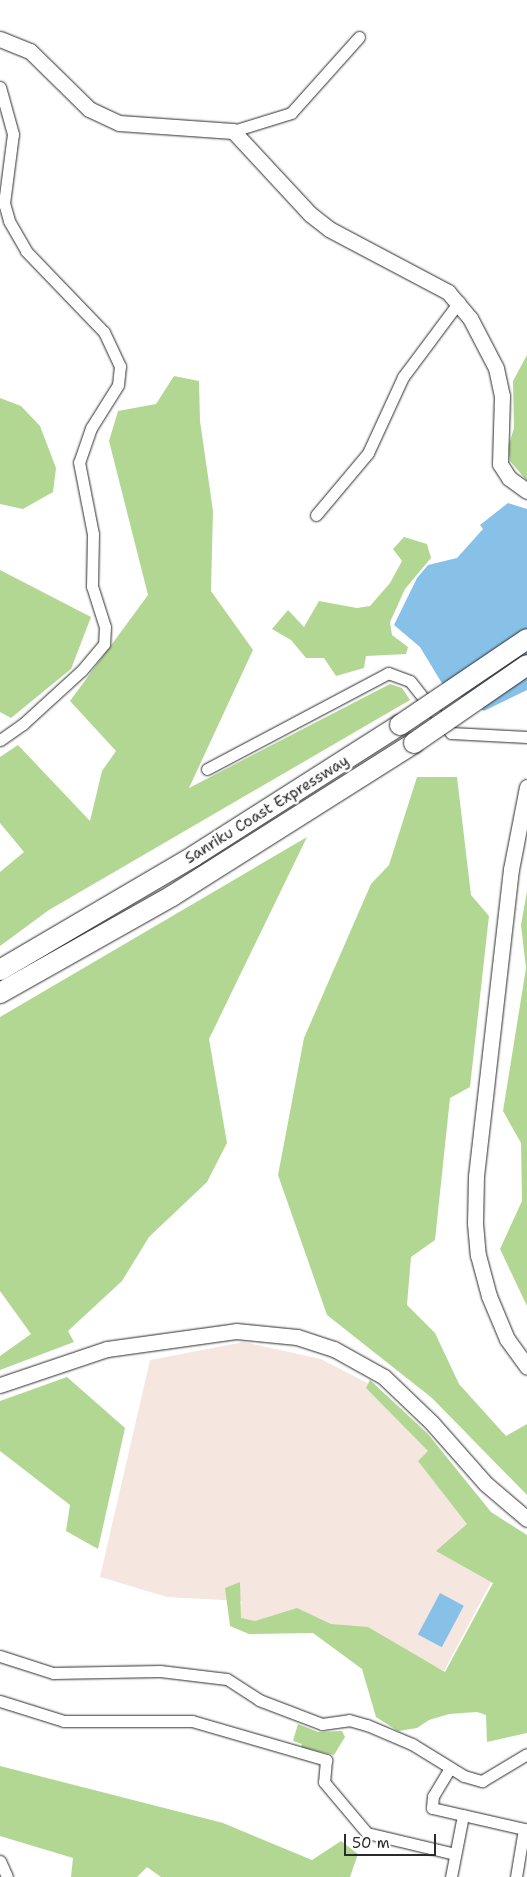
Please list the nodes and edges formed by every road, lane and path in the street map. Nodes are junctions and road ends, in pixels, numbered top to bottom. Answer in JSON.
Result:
{"nodes":[{"id":1,"x":359,"y":37,"type":"dead end"},
{"id":2,"x":0,"y":39,"type":"edge"},
{"id":3,"x":0,"y":87,"type":"edge"},
{"id":4,"x":233,"y":131,"type":"junction"},
{"id":5,"x":459,"y":302,"type":"junction"},
{"id":6,"x":527,"y":491,"type":"edge"},
{"id":7,"x":316,"y":515,"type":"dead end"},
{"id":8,"x":527,"y":639,"type":"edge"},
{"id":9,"x":527,"y":665,"type":"edge"},
{"id":10,"x":527,"y":737,"type":"edge"},
{"id":11,"x":0,"y":740,"type":"edge"},
{"id":12,"x":207,"y":769,"type":"dead end"},
{"id":13,"x":527,"y":787,"type":"edge"},
{"id":14,"x":0,"y":970,"type":"edge"},
{"id":15,"x":0,"y":993,"type":"edge"},
{"id":16,"x":527,"y":1367,"type":"edge"},
{"id":17,"x":0,"y":1385,"type":"edge"},
{"id":18,"x":527,"y":1519,"type":"edge"},
{"id":19,"x":0,"y":1656,"type":"edge"},
{"id":20,"x":0,"y":1701,"type":"edge"},
{"id":21,"x":527,"y":1754,"type":"edge"},
{"id":22,"x":450,"y":1768,"type":"junction"},
{"id":23,"x":463,"y":1815,"type":"junction"},
{"id":24,"x":455,"y":1854,"type":"junction"},
{"id":25,"x":0,"y":1861,"type":"edge"},
{"id":26,"x":7,"y":1877,"type":"edge"},
{"id":27,"x":451,"y":1877,"type":"edge"},
{"id":28,"x":516,"y":1877,"type":"edge"}],
"edges":[{"from":1,"to":4,"type":"street"},
{"from":2,"to":4,"type":"street"},
{"from":3,"to":11,"type":"street"},
{"from":4,"to":5,"type":"street"},
{"from":5,"to":6,"type":"street"},
{"from":5,"to":7,"type":"street"},
{"from":8,"to":14,"type":"highway","name":"Sanriku Coast Expressway","bridge":true},
{"from":9,"to":15,"type":"highway","name":"Sanriku Coast Expressway","bridge":true},
{"from":10,"to":12,"type":"street"},
{"from":13,"to":16,"type":"street"},
{"from":17,"to":18,"type":"street"},
{"from":19,"to":22,"type":"street"},
{"from":20,"to":24,"type":"street"},
{"from":21,"to":22,"type":"street"},
{"from":22,"to":23,"type":"street"},
{"from":23,"to":24,"type":"street"},
{"from":23,"to":28,"type":"street"},
{"from":24,"to":27,"type":"street"},
{"from":25,"to":26,"type":"street"}]}
